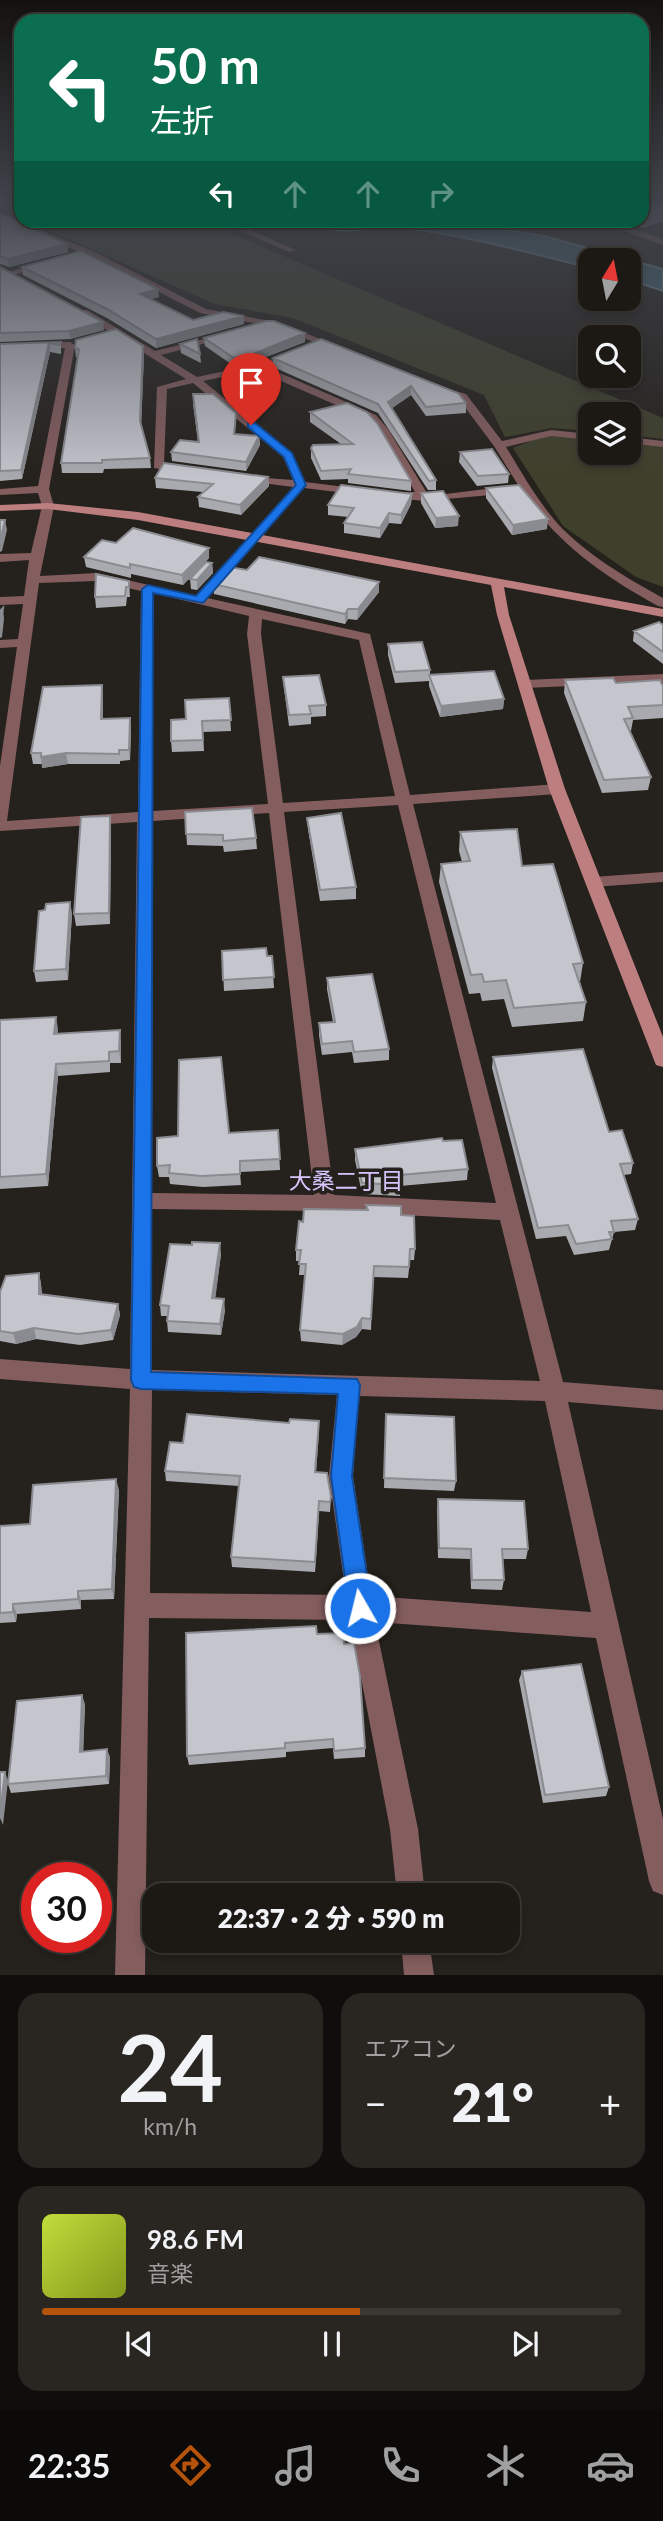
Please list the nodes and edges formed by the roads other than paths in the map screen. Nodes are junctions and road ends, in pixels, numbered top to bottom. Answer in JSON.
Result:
{"nodes":[{"id":1,"x":172,"y":295,"type":"edge"},
{"id":2,"x":79,"y":309,"type":"edge"},
{"id":3,"x":268,"y":323,"type":"junction"},
{"id":4,"x":118,"y":332,"type":"junction"},
{"id":5,"x":106,"y":335,"type":"edge"},
{"id":6,"x":8,"y":336,"type":"edge"},
{"id":7,"x":82,"y":341,"type":"edge"},
{"id":8,"x":321,"y":342,"type":"junction"},
{"id":9,"x":70,"y":345,"type":"junction"},
{"id":10,"x":21,"y":346,"type":"junction"},
{"id":11,"x":0,"y":347,"type":"edge"},
{"id":12,"x":346,"y":351,"type":"edge"},
{"id":13,"x":155,"y":354,"type":"junction"},
{"id":14,"x":257,"y":367,"type":"junction"},
{"id":15,"x":195,"y":380,"type":"junction"},
{"id":16,"x":436,"y":386,"type":"edge"},
{"id":17,"x":578,"y":436,"type":"edge"},
{"id":18,"x":641,"y":441,"type":"edge"},
{"id":19,"x":663,"y":444,"type":"edge"},
{"id":20,"x":499,"y":445,"type":"junction"},
{"id":21,"x":197,"y":471,"type":"edge"},
{"id":22,"x":236,"y":477,"type":"edge"},
{"id":23,"x":301,"y":485,"type":"junction"},
{"id":24,"x":526,"y":488,"type":"junction"},
{"id":25,"x":43,"y":489,"type":"junction"},
{"id":26,"x":0,"y":492,"type":"edge"},
{"id":27,"x":424,"y":498,"type":"junction"},
{"id":28,"x":48,"y":506,"type":"junction"},
{"id":29,"x":0,"y":508,"type":"edge"},
{"id":30,"x":256,"y":539,"type":"junction"},
{"id":31,"x":36,"y":556,"type":"junction"},
{"id":32,"x":0,"y":558,"type":"edge"},
{"id":33,"x":33,"y":580,"type":"junction"},
{"id":34,"x":497,"y":584,"type":"junction"},
{"id":35,"x":148,"y":589,"type":"junction"},
{"id":36,"x":30,"y":600,"type":"junction"},
{"id":37,"x":199,"y":600,"type":"junction"},
{"id":38,"x":0,"y":601,"type":"edge"},
{"id":39,"x":663,"y":603,"type":"edge"},
{"id":40,"x":663,"y":613,"type":"edge"},
{"id":41,"x":256,"y":614,"type":"junction"},
{"id":42,"x":25,"y":643,"type":"junction"},
{"id":43,"x":0,"y":644,"type":"edge"},
{"id":44,"x":663,"y":678,"type":"edge"},
{"id":45,"x":525,"y":684,"type":"junction"},
{"id":46,"x":19,"y":690,"type":"junction"},
{"id":47,"x":0,"y":691,"type":"edge"},
{"id":48,"x":5,"y":762,"type":"edge"},
{"id":49,"x":557,"y":789,"type":"junction"},
{"id":50,"x":404,"y":800,"type":"junction"},
{"id":51,"x":278,"y":808,"type":"junction"},
{"id":52,"x":1,"y":811,"type":"edge"},
{"id":53,"x":145,"y":817,"type":"junction"},
{"id":54,"x":0,"y":826,"type":"edge"},
{"id":55,"x":663,"y":877,"type":"edge"},
{"id":56,"x":593,"y":882,"type":"junction"},
{"id":57,"x":663,"y":1060,"type":"edge"},
{"id":58,"x":142,"y":1200,"type":"junction"},
{"id":59,"x":324,"y":1203,"type":"junction"},
{"id":60,"x":508,"y":1212,"type":"junction"},
{"id":61,"x":0,"y":1369,"type":"edge"},
{"id":62,"x":141,"y":1380,"type":"junction"},
{"id":63,"x":349,"y":1385,"type":"junction"},
{"id":64,"x":554,"y":1391,"type":"junction"},
{"id":65,"x":663,"y":1400,"type":"edge"},
{"id":66,"x":137,"y":1605,"type":"junction"},
{"id":67,"x":360,"y":1608,"type":"junction"},
{"id":68,"x":606,"y":1626,"type":"junction"},
{"id":69,"x":663,"y":1881,"type":"edge"},
{"id":70,"x":410,"y":1883,"type":"edge"},
{"id":71,"x":416,"y":1953,"type":"edge"},
{"id":72,"x":130,"y":1975,"type":"edge"},
{"id":73,"x":419,"y":1975,"type":"edge"}],
"edges":[{"from":1,"to":3,"type":"street"},
{"from":2,"to":4,"type":"street"},
{"from":3,"to":8,"type":"street"},
{"from":3,"to":13,"type":"street"},
{"from":4,"to":5,"type":"street"},
{"from":4,"to":13,"type":"street"},
{"from":6,"to":10,"type":"street"},
{"from":7,"to":9,"type":"street"},
{"from":8,"to":12,"type":"street"},
{"from":8,"to":14,"type":"street"},
{"from":9,"to":10,"type":"street"},
{"from":9,"to":25,"type":"street"},
{"from":10,"to":11,"type":"street"},
{"from":13,"to":15,"type":"street"},
{"from":14,"to":15,"type":"street"},
{"from":14,"to":27,"type":"street"},
{"from":15,"to":21,"type":"street"},
{"from":15,"to":23,"type":"street"},
{"from":16,"to":20,"type":"street"},
{"from":17,"to":20,"type":"street"},
{"from":18,"to":19,"type":"street"},
{"from":20,"to":24,"type":"street"},
{"from":22,"to":23,"type":"street"},
{"from":23,"to":27,"type":"street"},
{"from":23,"to":30,"type":"street"},
{"from":24,"to":27,"type":"street"},
{"from":24,"to":39,"type":"street"},
{"from":25,"to":26,"type":"street"},
{"from":25,"to":28,"type":"street"},
{"from":28,"to":29,"type":"street"},
{"from":28,"to":30,"type":"street"},
{"from":28,"to":31,"type":"street"},
{"from":30,"to":34,"type":"street"},
{"from":30,"to":37,"type":"street"},
{"from":31,"to":32,"type":"street"},
{"from":31,"to":33,"type":"street"},
{"from":33,"to":35,"type":"street"},
{"from":33,"to":36,"type":"street"},
{"from":34,"to":40,"type":"street"},
{"from":34,"to":45,"type":"street"},
{"from":35,"to":37,"type":"street"},
{"from":35,"to":53,"type":"street"},
{"from":36,"to":38,"type":"street"},
{"from":36,"to":42,"type":"street"},
{"from":37,"to":41,"type":"street"},
{"from":41,"to":50,"type":"street"},
{"from":41,"to":51,"type":"street"},
{"from":42,"to":43,"type":"street"},
{"from":42,"to":46,"type":"street"},
{"from":44,"to":45,"type":"street"},
{"from":45,"to":49,"type":"street"},
{"from":46,"to":47,"type":"street"},
{"from":46,"to":48,"type":"street"},
{"from":48,"to":52,"type":"street"},
{"from":49,"to":50,"type":"street"},
{"from":49,"to":56,"type":"street"},
{"from":50,"to":51,"type":"street"},
{"from":50,"to":60,"type":"street"},
{"from":51,"to":53,"type":"street"},
{"from":51,"to":59,"type":"street"},
{"from":53,"to":54,"type":"street"},
{"from":53,"to":58,"type":"street"},
{"from":55,"to":56,"type":"street"},
{"from":56,"to":57,"type":"street"},
{"from":58,"to":59,"type":"street"},
{"from":58,"to":62,"type":"street"},
{"from":59,"to":60,"type":"street"},
{"from":60,"to":64,"type":"street"},
{"from":61,"to":62,"type":"street"},
{"from":62,"to":63,"type":"street"},
{"from":62,"to":66,"type":"street"},
{"from":63,"to":64,"type":"street"},
{"from":63,"to":67,"type":"street"},
{"from":64,"to":65,"type":"street"},
{"from":64,"to":68,"type":"street"},
{"from":66,"to":67,"type":"street"},
{"from":66,"to":72,"type":"street"},
{"from":67,"to":68,"type":"street"},
{"from":67,"to":70,"type":"street"},
{"from":68,"to":69,"type":"street"},
{"from":71,"to":73,"type":"street"}]}
